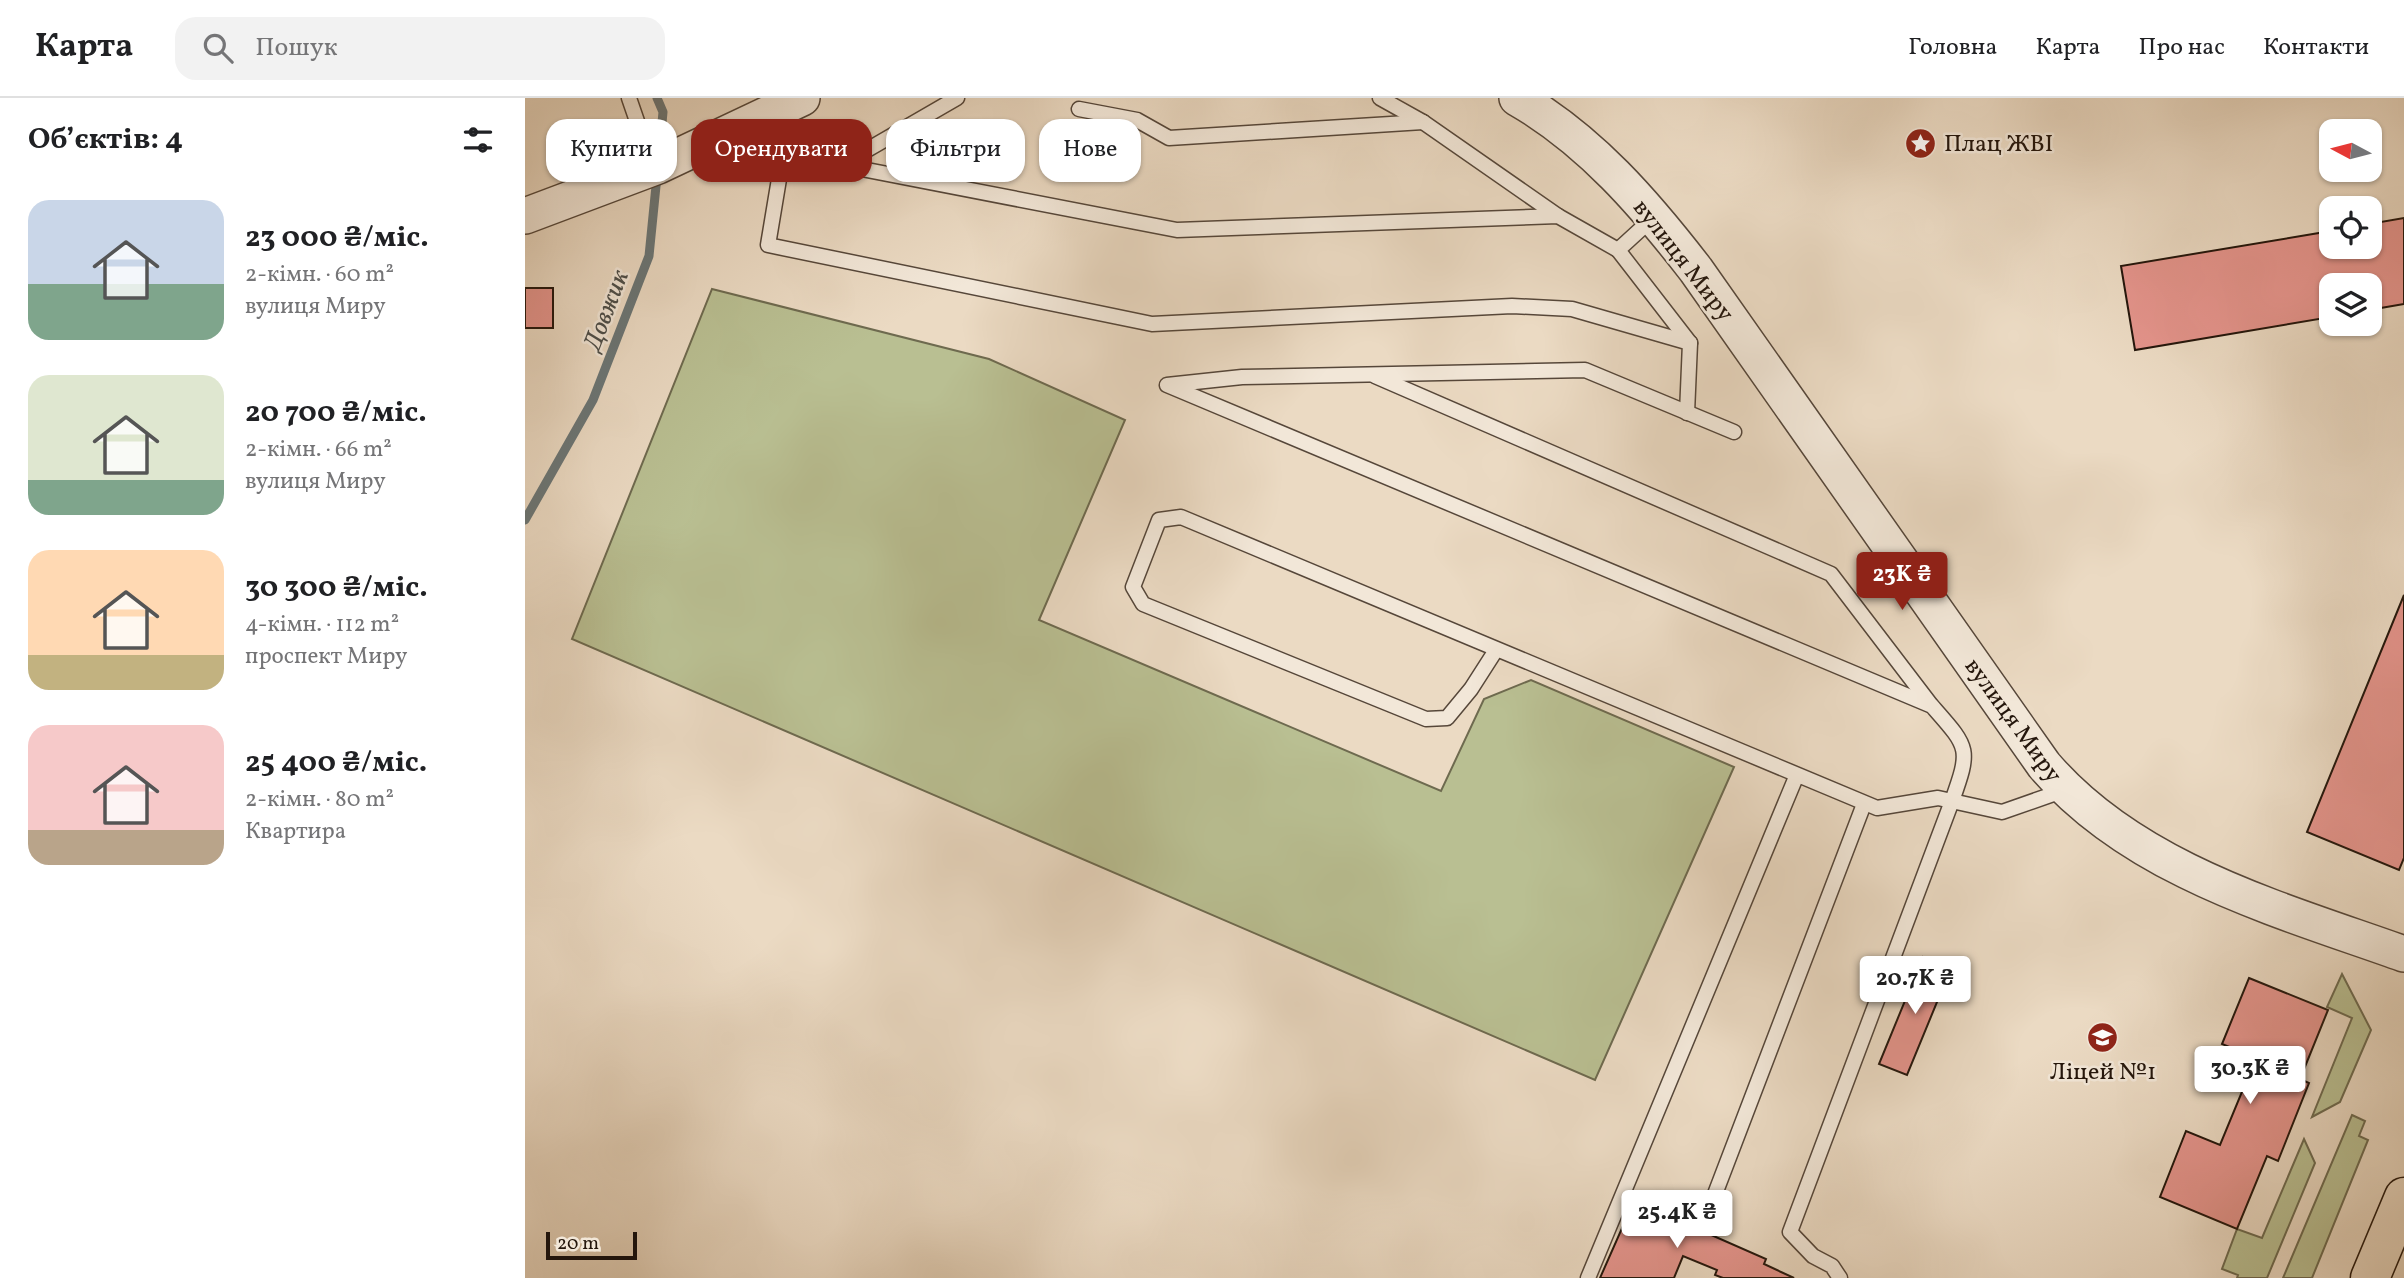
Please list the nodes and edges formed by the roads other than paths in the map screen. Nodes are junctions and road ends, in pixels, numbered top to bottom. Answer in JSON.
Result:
{"nodes":[{"id":1,"x":629,"y":98,"type":"edge"},
{"id":2,"x":957,"y":98,"type":"edge"},
{"id":3,"x":1380,"y":98,"type":"edge"},
{"id":4,"x":1517,"y":98,"type":"edge"},
{"id":5,"x":784,"y":101,"type":"edge"},
{"id":6,"x":1079,"y":108,"type":"dead end"},
{"id":7,"x":636,"y":119,"type":"edge"},
{"id":8,"x":1423,"y":122,"type":"junction"},
{"id":9,"x":872,"y":147,"type":"edge"},
{"id":10,"x":677,"y":154,"type":"edge"},
{"id":11,"x":872,"y":171,"type":"edge"},
{"id":12,"x":616,"y":182,"type":"edge"},
{"id":13,"x":778,"y":182,"type":"edge"},
{"id":14,"x":525,"y":216,"type":"edge"},
{"id":15,"x":1558,"y":216,"type":"junction"},
{"id":16,"x":1655,"y":217,"type":"junction"},
{"id":17,"x":1618,"y":250,"type":"junction"},
{"id":18,"x":1691,"y":343,"type":"junction"},
{"id":19,"x":1370,"y":374,"type":"junction"},
{"id":20,"x":1688,"y":413,"type":"junction"},
{"id":21,"x":1734,"y":432,"type":"dead end"},
{"id":22,"x":1496,"y":650,"type":"junction"},
{"id":23,"x":1932,"y":706,"type":"junction"},
{"id":24,"x":1796,"y":777,"type":"junction"},
{"id":25,"x":2065,"y":790,"type":"junction"},
{"id":26,"x":1952,"y":801,"type":"junction"},
{"id":27,"x":1864,"y":804,"type":"junction"},
{"id":28,"x":2404,"y":954,"type":"edge"},
{"id":29,"x":2404,"y":1197,"type":"edge"},
{"id":30,"x":1707,"y":1215,"type":"dead end"},
{"id":31,"x":1588,"y":1278,"type":"edge"},
{"id":32,"x":1839,"y":1278,"type":"edge"},
{"id":33,"x":2370,"y":1278,"type":"edge"}],
"edges":[{"from":1,"to":7,"type":"lane"},
{"from":2,"to":9,"type":"lane"},
{"from":3,"to":8,"type":"lane"},
{"from":4,"to":16,"type":"street","name":"вулиця Миру"},
{"from":5,"to":10,"type":"street"},
{"from":6,"to":8,"type":"lane"},
{"from":8,"to":15,"type":"lane"},
{"from":11,"to":15,"type":"lane"},
{"from":12,"to":14,"type":"street"},
{"from":13,"to":18,"type":"lane"},
{"from":15,"to":17,"type":"lane"},
{"from":16,"to":17,"type":"lane"},
{"from":16,"to":25,"type":"street","name":"вулиця Миру"},
{"from":17,"to":18,"type":"lane"},
{"from":18,"to":20,"type":"lane"},
{"from":19,"to":20,"type":"lane"},
{"from":19,"to":23,"type":"lane"},
{"from":19,"to":23,"type":"lane"},
{"from":20,"to":21,"type":"lane"},
{"from":22,"to":22,"type":"lane"},
{"from":22,"to":24,"type":"lane"},
{"from":23,"to":26,"type":"lane"},
{"from":24,"to":27,"type":"lane"},
{"from":24,"to":31,"type":"lane"},
{"from":25,"to":26,"type":"lane"},
{"from":25,"to":28,"type":"street","name":"вулиця Миру"},
{"from":26,"to":27,"type":"lane"},
{"from":26,"to":32,"type":"lane"},
{"from":27,"to":30,"type":"lane"},
{"from":29,"to":33,"type":"main road"}]}
